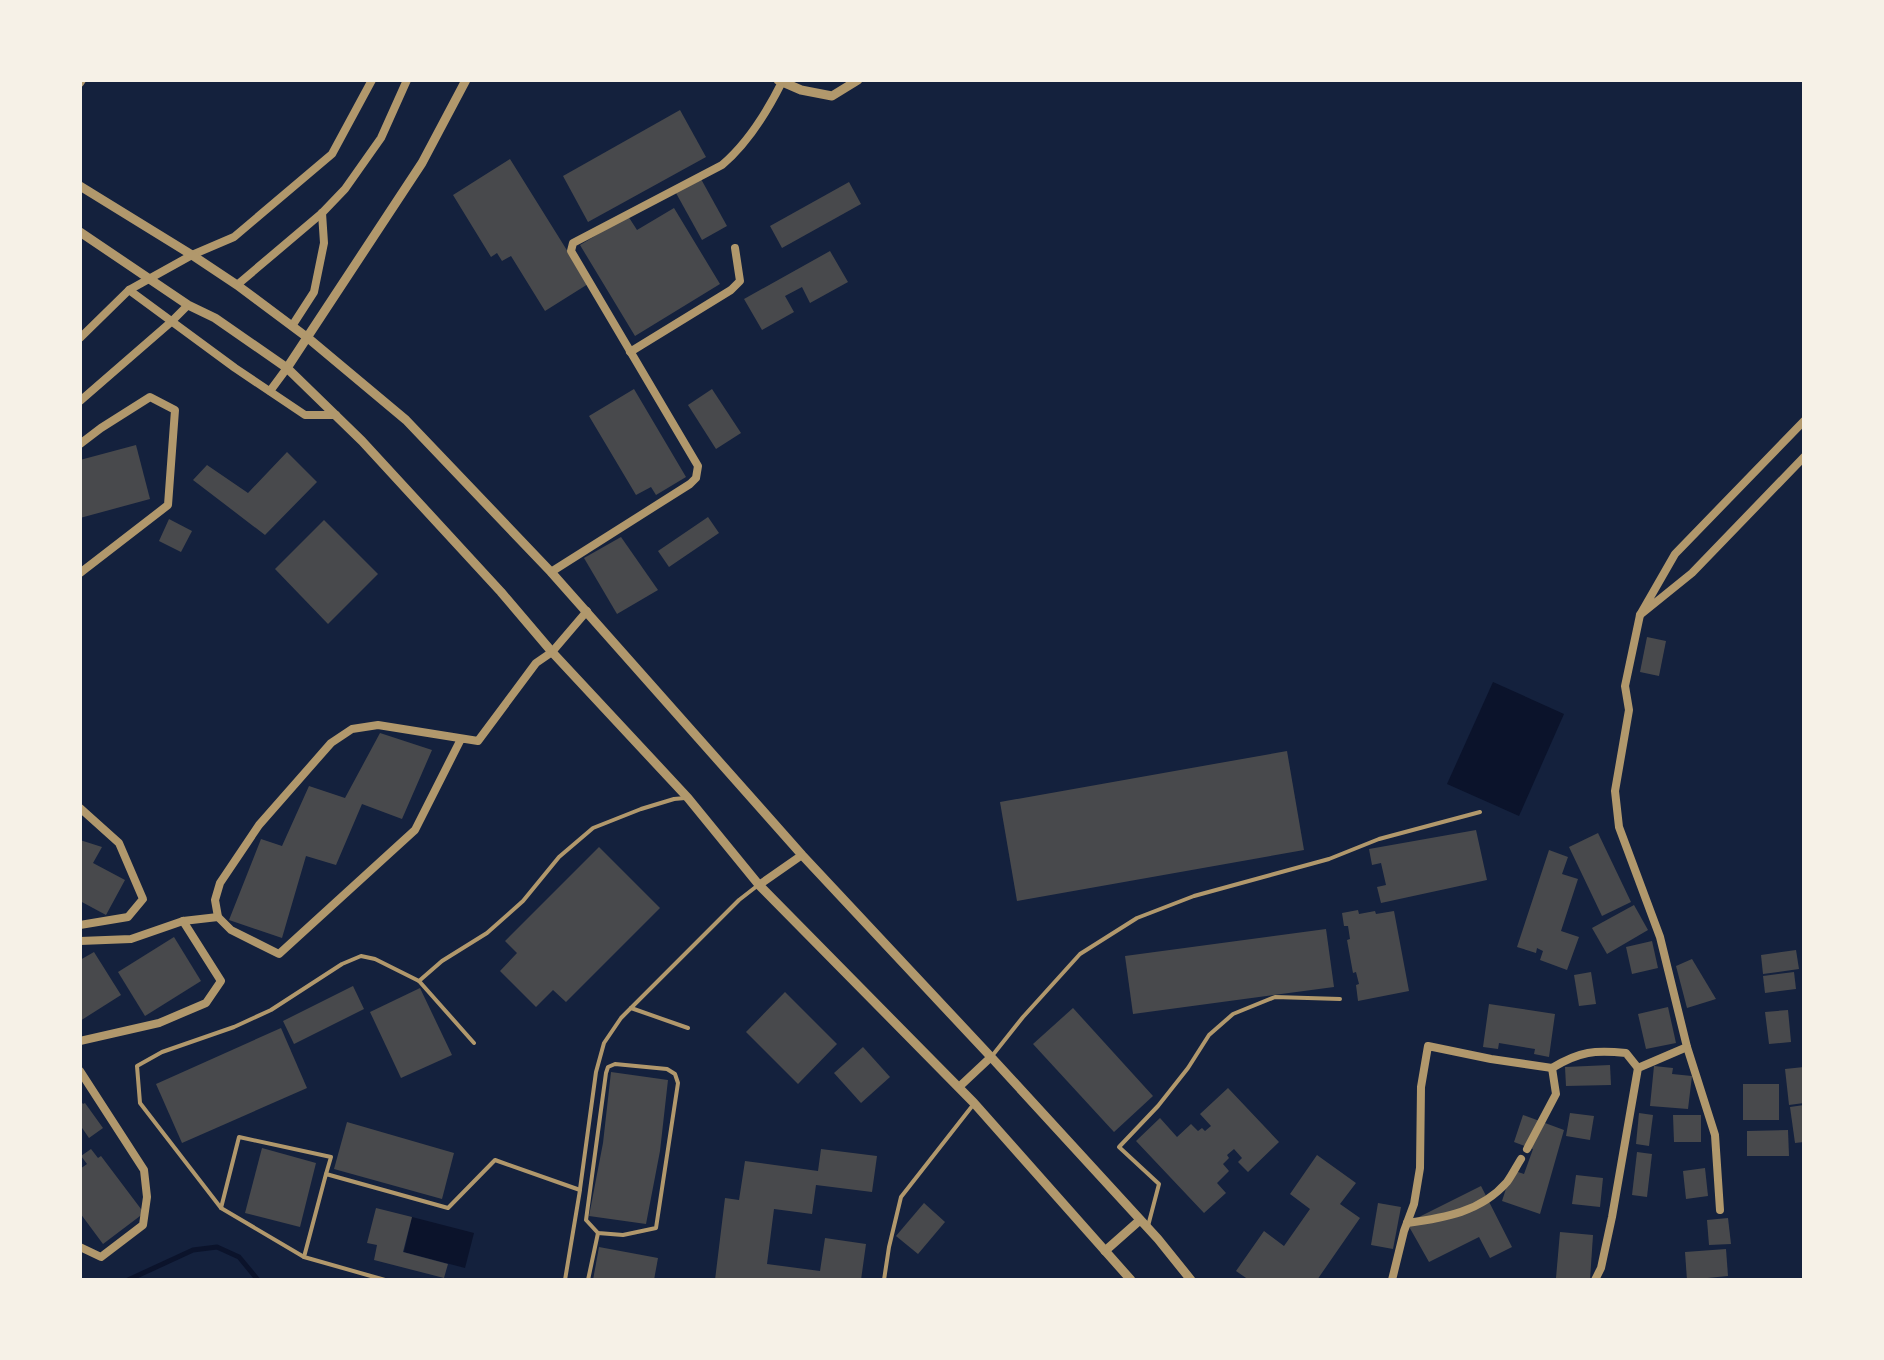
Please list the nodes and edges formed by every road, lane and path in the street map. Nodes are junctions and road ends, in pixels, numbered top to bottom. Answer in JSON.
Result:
{"nodes":[{"id":1,"x":372,"y":80,"type":"edge"},
{"id":2,"x":407,"y":80,"type":"edge"},
{"id":3,"x":466,"y":80,"type":"edge"},
{"id":4,"x":858,"y":80,"type":"edge"},
{"id":5,"x":780,"y":81,"type":"edge"},
{"id":6,"x":80,"y":186,"type":"edge"},
{"id":7,"x":322,"y":213,"type":"junction"},
{"id":8,"x":80,"y":232,"type":"edge"},
{"id":9,"x":735,"y":248,"type":"dead end"},
{"id":10,"x":192,"y":255,"type":"junction"},
{"id":11,"x":150,"y":277,"type":"junction"},
{"id":12,"x":237,"y":285,"type":"junction"},
{"id":13,"x":129,"y":290,"type":"junction"},
{"id":14,"x":188,"y":305,"type":"junction"},
{"id":15,"x":171,"y":322,"type":"junction"},
{"id":16,"x":292,"y":326,"type":"junction"},
{"id":17,"x":80,"y":338,"type":"edge"},
{"id":18,"x":308,"y":338,"type":"junction"},
{"id":19,"x":630,"y":352,"type":"junction"},
{"id":20,"x":287,"y":368,"type":"junction"},
{"id":21,"x":270,"y":391,"type":"junction"},
{"id":22,"x":80,"y":401,"type":"edge"},
{"id":23,"x":336,"y":415,"type":"junction"},
{"id":24,"x":1804,"y":421,"type":"edge"},
{"id":25,"x":80,"y":444,"type":"edge"},
{"id":26,"x":1804,"y":457,"type":"edge"},
{"id":27,"x":551,"y":572,"type":"junction"},
{"id":28,"x":80,"y":573,"type":"edge"},
{"id":29,"x":587,"y":611,"type":"junction"},
{"id":30,"x":1640,"y":615,"type":"junction"},
{"id":31,"x":552,"y":652,"type":"junction"},
{"id":32,"x":461,"y":739,"type":"junction"},
{"id":33,"x":688,"y":798,"type":"junction"},
{"id":34,"x":80,"y":808,"type":"edge"},
{"id":35,"x":1480,"y":812,"type":"dead end"},
{"id":36,"x":802,"y":855,"type":"junction"},
{"id":37,"x":759,"y":885,"type":"junction"},
{"id":38,"x":218,"y":917,"type":"junction"},
{"id":39,"x":183,"y":921,"type":"junction"},
{"id":40,"x":80,"y":925,"type":"edge"},
{"id":41,"x":80,"y":941,"type":"edge"},
{"id":42,"x":419,"y":981,"type":"junction"},
{"id":43,"x":1340,"y":999,"type":"dead end"},
{"id":44,"x":631,"y":1008,"type":"junction"},
{"id":45,"x":688,"y":1028,"type":"dead end"},
{"id":46,"x":80,"y":1041,"type":"edge"},
{"id":47,"x":474,"y":1043,"type":"dead end"},
{"id":48,"x":1687,"y":1047,"type":"junction"},
{"id":49,"x":991,"y":1057,"type":"junction"},
{"id":50,"x":1552,"y":1068,"type":"junction"},
{"id":51,"x":1638,"y":1068,"type":"junction"},
{"id":52,"x":80,"y":1071,"type":"edge"},
{"id":53,"x":959,"y":1087,"type":"junction"},
{"id":54,"x":974,"y":1103,"type":"junction"},
{"id":55,"x":1527,"y":1149,"type":"dead end"},
{"id":56,"x":1521,"y":1159,"type":"dead end"},
{"id":57,"x":326,"y":1174,"type":"junction"},
{"id":58,"x":580,"y":1190,"type":"junction"},
{"id":59,"x":221,"y":1208,"type":"junction"},
{"id":60,"x":1720,"y":1210,"type":"dead end"},
{"id":61,"x":1140,"y":1220,"type":"junction"},
{"id":62,"x":1407,"y":1223,"type":"junction"},
{"id":63,"x":1148,"y":1228,"type":"junction"},
{"id":64,"x":598,"y":1233,"type":"junction"},
{"id":65,"x":80,"y":1247,"type":"edge"},
{"id":66,"x":1105,"y":1251,"type":"junction"},
{"id":67,"x":304,"y":1257,"type":"junction"},
{"id":68,"x":1395,"y":1279,"type":"edge"},
{"id":69,"x":385,"y":1280,"type":"edge"},
{"id":70,"x":565,"y":1280,"type":"edge"},
{"id":71,"x":588,"y":1280,"type":"edge"},
{"id":72,"x":884,"y":1280,"type":"edge"},
{"id":73,"x":1131,"y":1280,"type":"edge"},
{"id":74,"x":1191,"y":1280,"type":"edge"},
{"id":75,"x":1595,"y":1280,"type":"edge"}],
"edges":[{"from":1,"to":10,"type":"street"},
{"from":2,"to":7,"type":"street"},
{"from":3,"to":18,"type":"street"},
{"from":4,"to":5,"type":"street"},
{"from":5,"to":19,"type":"street"},
{"from":6,"to":10,"type":"street"},
{"from":7,"to":12,"type":"street"},
{"from":7,"to":16,"type":"street"},
{"from":8,"to":11,"type":"street"},
{"from":9,"to":19,"type":"street"},
{"from":10,"to":11,"type":"street"},
{"from":10,"to":12,"type":"street"},
{"from":11,"to":13,"type":"street"},
{"from":11,"to":14,"type":"street"},
{"from":12,"to":16,"type":"street"},
{"from":13,"to":15,"type":"street"},
{"from":13,"to":17,"type":"street"},
{"from":14,"to":15,"type":"street"},
{"from":14,"to":20,"type":"street"},
{"from":15,"to":21,"type":"street"},
{"from":15,"to":22,"type":"street"},
{"from":16,"to":18,"type":"street"},
{"from":18,"to":20,"type":"street"},
{"from":18,"to":27,"type":"street"},
{"from":19,"to":27,"type":"street"},
{"from":20,"to":21,"type":"street"},
{"from":20,"to":23,"type":"street"},
{"from":21,"to":23,"type":"street"},
{"from":23,"to":31,"type":"street"},
{"from":24,"to":30,"type":"street"},
{"from":25,"to":28,"type":"street"},
{"from":26,"to":30,"type":"street"},
{"from":27,"to":29,"type":"street"},
{"from":29,"to":31,"type":"street"},
{"from":29,"to":36,"type":"street"},
{"from":30,"to":48,"type":"street"},
{"from":31,"to":32,"type":"street"},
{"from":31,"to":33,"type":"street"},
{"from":32,"to":38,"type":"street"},
{"from":32,"to":38,"type":"street"},
{"from":33,"to":37,"type":"street"},
{"from":33,"to":42,"type":"lane"},
{"from":34,"to":40,"type":"street"},
{"from":35,"to":49,"type":"lane"},
{"from":36,"to":37,"type":"street"},
{"from":36,"to":49,"type":"street"},
{"from":37,"to":44,"type":"lane"},
{"from":37,"to":53,"type":"street"},
{"from":38,"to":39,"type":"street"},
{"from":39,"to":41,"type":"street"},
{"from":39,"to":46,"type":"street"},
{"from":42,"to":47,"type":"lane"},
{"from":42,"to":59,"type":"lane"},
{"from":43,"to":63,"type":"lane"},
{"from":44,"to":45,"type":"lane"},
{"from":44,"to":58,"type":"lane"},
{"from":48,"to":51,"type":"street"},
{"from":48,"to":60,"type":"street"},
{"from":49,"to":53,"type":"street"},
{"from":49,"to":61,"type":"street"},
{"from":50,"to":51,"type":"street"},
{"from":50,"to":55,"type":"street"},
{"from":50,"to":62,"type":"street"},
{"from":51,"to":75,"type":"street"},
{"from":52,"to":65,"type":"street"},
{"from":53,"to":54,"type":"street"},
{"from":54,"to":66,"type":"street"},
{"from":54,"to":72,"type":"lane"},
{"from":56,"to":62,"type":"street"},
{"from":57,"to":58,"type":"lane"},
{"from":57,"to":59,"type":"lane"},
{"from":57,"to":67,"type":"lane"},
{"from":58,"to":70,"type":"lane"},
{"from":59,"to":67,"type":"lane"},
{"from":61,"to":63,"type":"street"},
{"from":61,"to":66,"type":"street"},
{"from":62,"to":68,"type":"street"},
{"from":63,"to":74,"type":"street"},
{"from":64,"to":64,"type":"lane"},
{"from":64,"to":71,"type":"lane"},
{"from":66,"to":73,"type":"street"},
{"from":67,"to":69,"type":"lane"}]}
